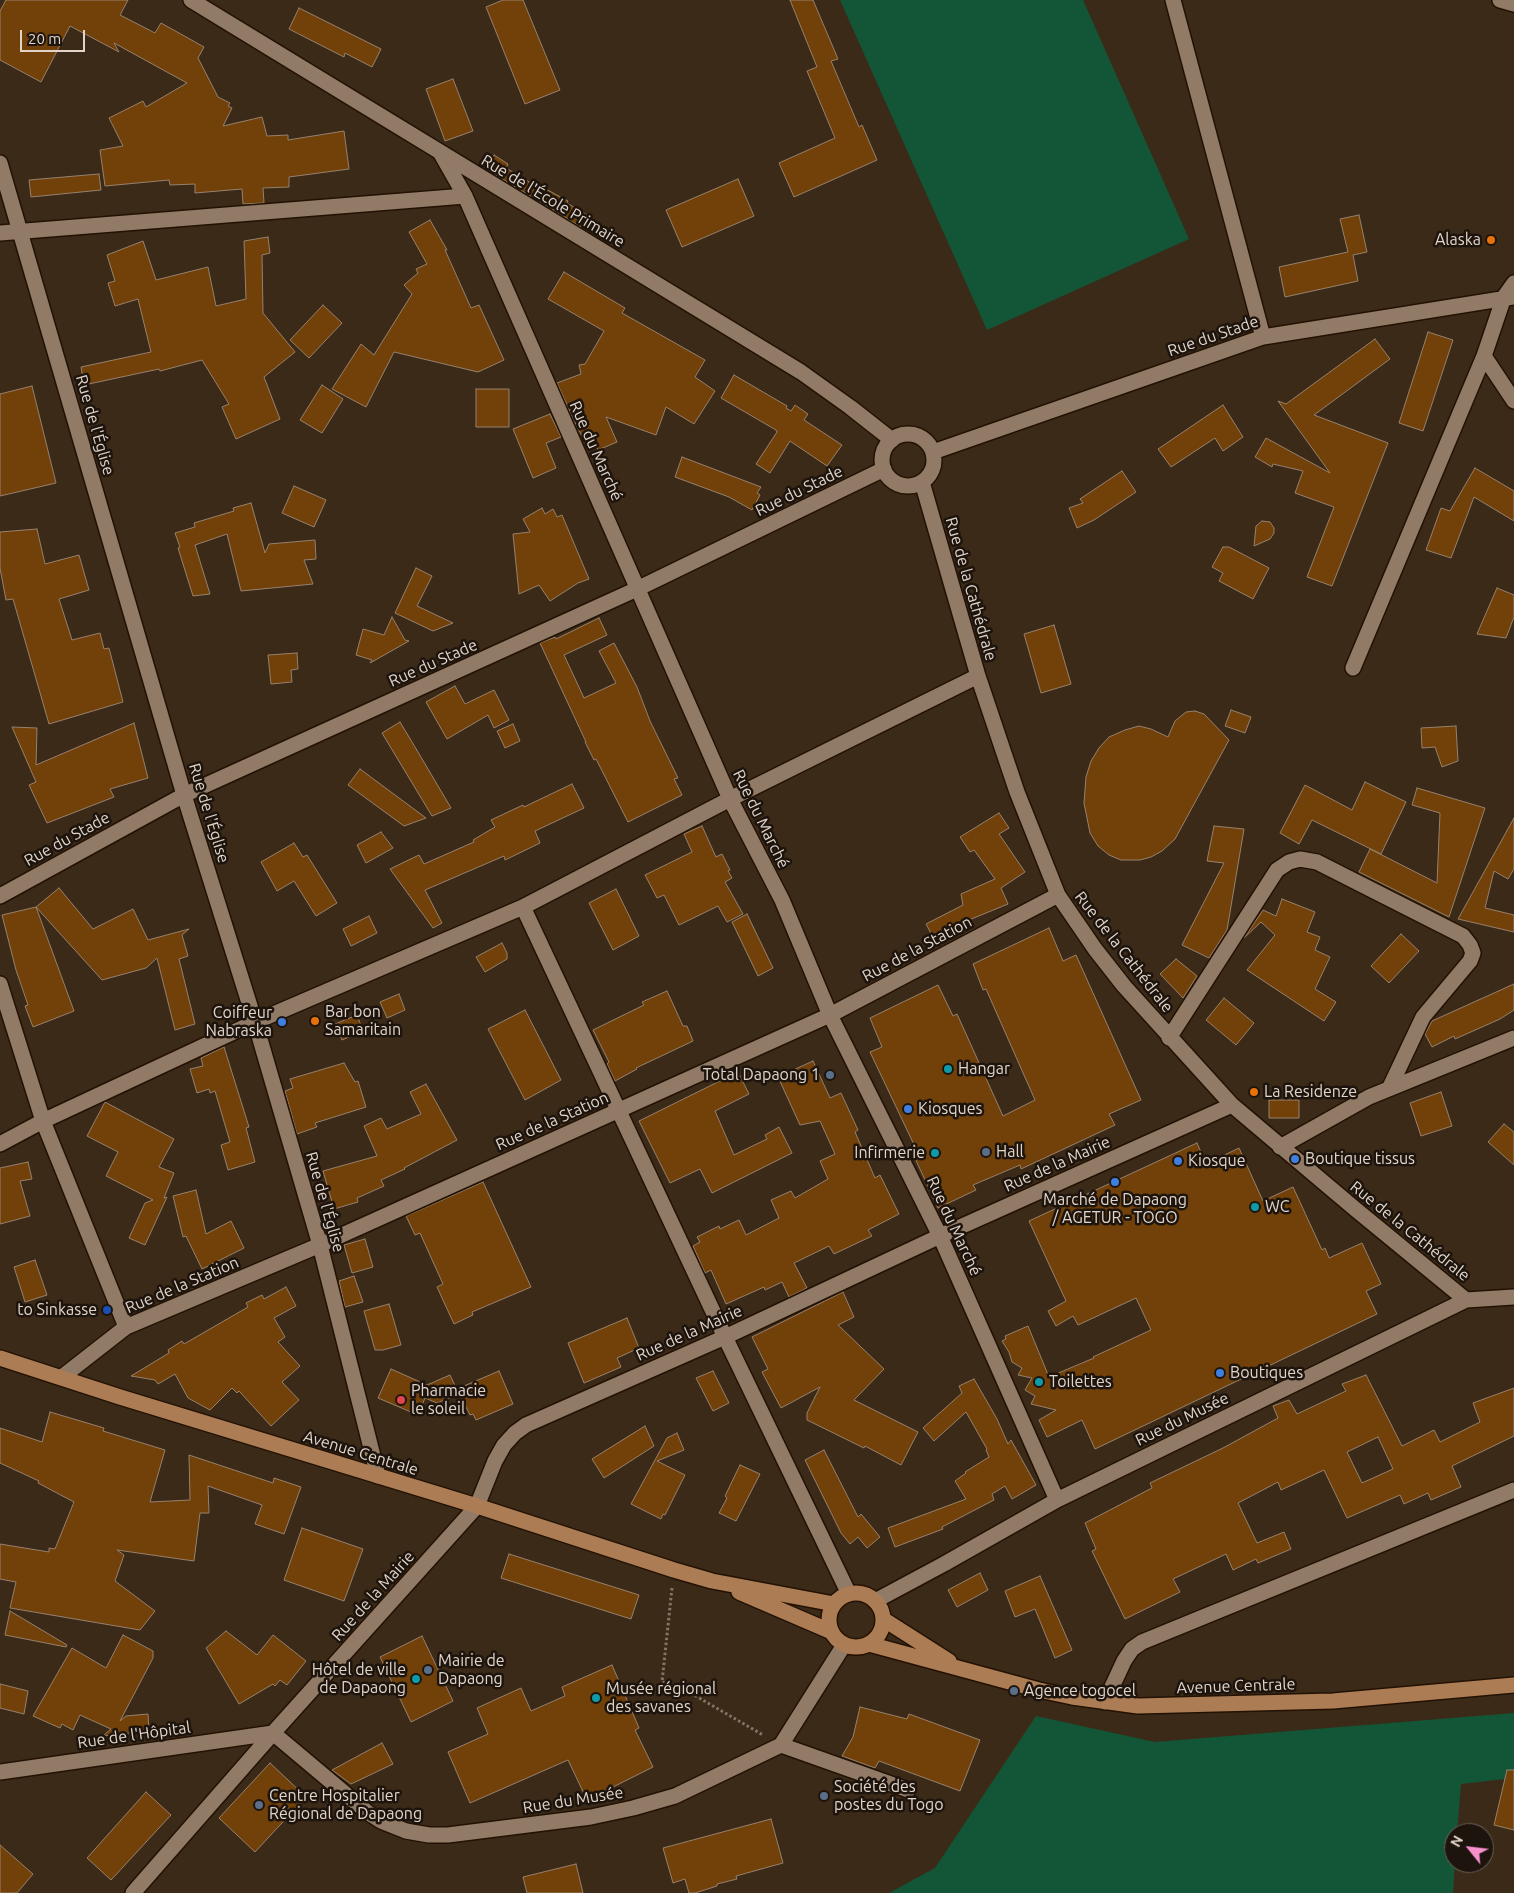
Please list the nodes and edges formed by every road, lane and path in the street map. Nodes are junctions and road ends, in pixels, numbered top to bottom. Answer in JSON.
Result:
{"nodes":[{"id":1,"x":191,"y":0,"type":"edge"},
{"id":2,"x":1173,"y":0,"type":"edge"},
{"id":3,"x":1500,"y":0,"type":"edge"},
{"id":4,"x":1514,"y":4,"type":"edge"},
{"id":5,"x":440,"y":152,"type":"junction"},
{"id":6,"x":0,"y":163,"type":"edge"},
{"id":7,"x":465,"y":196,"type":"junction"},
{"id":8,"x":20,"y":231,"type":"junction"},
{"id":9,"x":0,"y":233,"type":"edge"},
{"id":10,"x":1514,"y":283,"type":"edge"},
{"id":11,"x":1509,"y":297,"type":"edge"},
{"id":12,"x":1263,"y":337,"type":"junction"},
{"id":13,"x":1484,"y":356,"type":"junction"},
{"id":14,"x":1514,"y":401,"type":"edge"},
{"id":15,"x":892,"y":440,"type":"junction"},
{"id":16,"x":933,"y":452,"type":"junction"},
{"id":17,"x":884,"y":470,"type":"junction"},
{"id":18,"x":922,"y":482,"type":"junction"},
{"id":19,"x":637,"y":590,"type":"junction"},
{"id":20,"x":1353,"y":668,"type":"dead end"},
{"id":21,"x":978,"y":676,"type":"junction"},
{"id":22,"x":184,"y":795,"type":"junction"},
{"id":23,"x":730,"y":799,"type":"junction"},
{"id":24,"x":1058,"y":895,"type":"junction"},
{"id":25,"x":0,"y":896,"type":"edge"},
{"id":26,"x":523,"y":907,"type":"junction"},
{"id":27,"x":0,"y":984,"type":"edge"},
{"id":28,"x":830,"y":1015,"type":"junction"},
{"id":29,"x":256,"y":1022,"type":"junction"},
{"id":30,"x":1170,"y":1038,"type":"junction"},
{"id":31,"x":1514,"y":1038,"type":"edge"},
{"id":32,"x":1389,"y":1089,"type":"junction"},
{"id":33,"x":1232,"y":1105,"type":"junction"},
{"id":34,"x":618,"y":1111,"type":"junction"},
{"id":35,"x":43,"y":1121,"type":"junction"},
{"id":36,"x":0,"y":1144,"type":"edge"},
{"id":37,"x":1280,"y":1147,"type":"junction"},
{"id":38,"x":940,"y":1236,"type":"junction"},
{"id":39,"x":320,"y":1245,"type":"junction"},
{"id":40,"x":1514,"y":1297,"type":"edge"},
{"id":41,"x":1466,"y":1300,"type":"junction"},
{"id":42,"x":126,"y":1328,"type":"junction"},
{"id":43,"x":725,"y":1336,"type":"junction"},
{"id":44,"x":0,"y":1358,"type":"edge"},
{"id":45,"x":62,"y":1377,"type":"junction"},
{"id":46,"x":378,"y":1476,"type":"junction"},
{"id":47,"x":1514,"y":1490,"type":"edge"},
{"id":48,"x":1057,"y":1500,"type":"junction"},
{"id":49,"x":477,"y":1506,"type":"junction"},
{"id":50,"x":674,"y":1570,"type":"junction"},
{"id":51,"x":712,"y":1581,"type":"junction"},
{"id":52,"x":849,"y":1594,"type":"junction"},
{"id":53,"x":875,"y":1601,"type":"junction"},
{"id":54,"x":834,"y":1604,"type":"junction"},
{"id":55,"x":882,"y":1619,"type":"junction"},
{"id":56,"x":832,"y":1632,"type":"junction"},
{"id":57,"x":869,"y":1644,"type":"junction"},
{"id":58,"x":844,"y":1645,"type":"junction"},
{"id":59,"x":963,"y":1670,"type":"junction"},
{"id":60,"x":1514,"y":1685,"type":"edge"},
{"id":61,"x":1105,"y":1702,"type":"junction"},
{"id":62,"x":273,"y":1733,"type":"junction"},
{"id":63,"x":781,"y":1745,"type":"junction"},
{"id":64,"x":0,"y":1772,"type":"edge"},
{"id":65,"x":908,"y":1790,"type":"dead end"},
{"id":66,"x":133,"y":1893,"type":"edge"}],
"edges":[{"from":1,"to":5,"type":"street","name":"Rue de l'École Primaire"},
{"from":2,"to":12,"type":"street"},
{"from":3,"to":4,"type":"street"},
{"from":5,"to":7,"type":"street","name":"Rue du Marché"},
{"from":5,"to":15,"type":"street","name":"Rue de l'École Primaire"},
{"from":6,"to":8,"type":"street","name":"Rue de l'Église"},
{"from":7,"to":8,"type":"street"},
{"from":7,"to":19,"type":"street","name":"Rue du Marché"},
{"from":8,"to":9,"type":"street"},
{"from":8,"to":22,"type":"street","name":"Rue de l'Église"},
{"from":10,"to":11,"type":"street"},
{"from":11,"to":12,"type":"street","name":"Rue du Stade"},
{"from":11,"to":13,"type":"street"},
{"from":12,"to":16,"type":"street","name":"Rue du Stade"},
{"from":13,"to":14,"type":"street"},
{"from":13,"to":20,"type":"street"},
{"from":15,"to":16,"type":"street"},
{"from":15,"to":17,"type":"street"},
{"from":16,"to":18,"type":"street"},
{"from":17,"to":18,"type":"street"},
{"from":17,"to":19,"type":"street","name":"Rue du Stade"},
{"from":18,"to":21,"type":"street","name":"Rue de la Cathédrale"},
{"from":19,"to":22,"type":"street","name":"Rue du Stade"},
{"from":19,"to":23,"type":"street","name":"Rue du Marché"},
{"from":21,"to":23,"type":"street"},
{"from":21,"to":24,"type":"street","name":"Rue de la Cathédrale"},
{"from":22,"to":25,"type":"street","name":"Rue du Stade"},
{"from":22,"to":29,"type":"street","name":"Rue de l'Église"},
{"from":23,"to":26,"type":"street"},
{"from":23,"to":28,"type":"street","name":"Rue du Marché"},
{"from":24,"to":28,"type":"street","name":"Rue de la Station"},
{"from":24,"to":30,"type":"street","name":"Rue de la Cathédrale"},
{"from":26,"to":29,"type":"street"},
{"from":26,"to":34,"type":"street"},
{"from":27,"to":35,"type":"street"},
{"from":28,"to":34,"type":"street","name":"Rue de la Station"},
{"from":28,"to":38,"type":"street","name":"Rue du Marché"},
{"from":29,"to":35,"type":"street"},
{"from":29,"to":39,"type":"street","name":"Rue de l'Église"},
{"from":30,"to":32,"type":"street"},
{"from":30,"to":33,"type":"street","name":"Rue de la Cathédrale"},
{"from":31,"to":32,"type":"street"},
{"from":32,"to":37,"type":"street"},
{"from":33,"to":37,"type":"street","name":"Rue de la Cathédrale"},
{"from":33,"to":38,"type":"street","name":"Rue de la Mairie"},
{"from":34,"to":39,"type":"street","name":"Rue de la Station"},
{"from":34,"to":43,"type":"street"},
{"from":35,"to":36,"type":"street"},
{"from":35,"to":42,"type":"street"},
{"from":37,"to":41,"type":"street","name":"Rue de la Cathédrale"},
{"from":38,"to":43,"type":"street","name":"Rue de la Mairie"},
{"from":38,"to":48,"type":"street","name":"Rue du Marché"},
{"from":39,"to":42,"type":"street","name":"Rue de la Station"},
{"from":39,"to":46,"type":"street","name":"Rue de l'Église"},
{"from":40,"to":41,"type":"street","name":"Rue du Musée"},
{"from":41,"to":48,"type":"street","name":"Rue du Musée"},
{"from":42,"to":45,"type":"street","name":"Rue de la Station"},
{"from":43,"to":49,"type":"street","name":"Rue de la Mairie"},
{"from":43,"to":52,"type":"street"},
{"from":44,"to":45,"type":"main road","name":"Avenue Centrale"},
{"from":45,"to":46,"type":"main road","name":"Avenue Centrale"},
{"from":46,"to":49,"type":"main road","name":"Avenue Centrale"},
{"from":47,"to":61,"type":"street"},
{"from":48,"to":53,"type":"street","name":"Rue du Musée"},
{"from":49,"to":50,"type":"main road","name":"Avenue Centrale"},
{"from":49,"to":62,"type":"street","name":"Rue de la Mairie"},
{"from":50,"to":51,"type":"main road","name":"Avenue Centrale"},
{"from":50,"to":63,"type":"path"},
{"from":51,"to":54,"type":"main road","name":"Avenue Centrale"},
{"from":51,"to":56,"type":"main road","name":"Avenue Centrale"},
{"from":52,"to":53,"type":"main road"},
{"from":52,"to":54,"type":"main road"},
{"from":53,"to":55,"type":"main road"},
{"from":54,"to":56,"type":"main road"},
{"from":55,"to":57,"type":"main road"},
{"from":55,"to":59,"type":"main road","name":"Avenue Centrale"},
{"from":56,"to":58,"type":"main road"},
{"from":57,"to":58,"type":"main road"},
{"from":57,"to":59,"type":"main road","name":"Avenue Centrale"},
{"from":58,"to":63,"type":"street"},
{"from":59,"to":61,"type":"main road","name":"Avenue Centrale"},
{"from":60,"to":61,"type":"main road","name":"Avenue Centrale"},
{"from":62,"to":63,"type":"street","name":"Rue du Musée"},
{"from":62,"to":64,"type":"street","name":"Rue de l'Hôpital"},
{"from":62,"to":66,"type":"street","name":"Rue de la Mairie"},
{"from":63,"to":65,"type":"street"}]}
